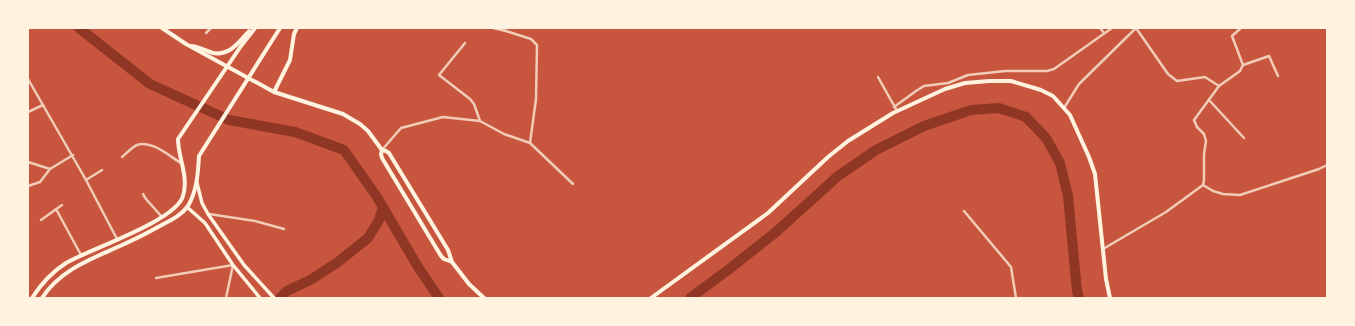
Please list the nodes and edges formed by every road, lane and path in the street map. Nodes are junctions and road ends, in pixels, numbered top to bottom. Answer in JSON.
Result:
{"nodes":[{"id":1,"x":162,"y":28,"type":"edge"},
{"id":2,"x":211,"y":28,"type":"edge"},
{"id":3,"x":254,"y":28,"type":"edge"},
{"id":4,"x":280,"y":28,"type":"edge"},
{"id":5,"x":297,"y":28,"type":"edge"},
{"id":6,"x":493,"y":28,"type":"edge"},
{"id":7,"x":502,"y":28,"type":"edge"},
{"id":8,"x":1100,"y":28,"type":"edge"},
{"id":9,"x":1112,"y":28,"type":"edge"},
{"id":10,"x":1136,"y":28,"type":"edge"},
{"id":11,"x":1241,"y":28,"type":"edge"},
{"id":12,"x":506,"y":31,"type":"junction"},
{"id":13,"x":206,"y":33,"type":"dead end"},
{"id":14,"x":1104,"y":33,"type":"junction"},
{"id":15,"x":465,"y":43,"type":"dead end"},
{"id":16,"x":186,"y":44,"type":"junction"},
{"id":17,"x":1243,"y":65,"type":"junction"},
{"id":18,"x":1278,"y":76,"type":"dead end"},
{"id":19,"x":878,"y":78,"type":"dead end"},
{"id":20,"x":28,"y":79,"type":"edge"},
{"id":21,"x":1220,"y":86,"type":"junction"},
{"id":22,"x":274,"y":92,"type":"junction"},
{"id":23,"x":1209,"y":100,"type":"junction"},
{"id":24,"x":44,"y":104,"type":"junction"},
{"id":25,"x":1064,"y":108,"type":"junction"},
{"id":26,"x":895,"y":109,"type":"junction"},
{"id":27,"x":28,"y":112,"type":"edge"},
{"id":28,"x":480,"y":121,"type":"junction"},
{"id":29,"x":1244,"y":138,"type":"dead end"},
{"id":30,"x":530,"y":143,"type":"junction"},
{"id":31,"x":382,"y":150,"type":"junction"},
{"id":32,"x":72,"y":155,"type":"junction"},
{"id":33,"x":122,"y":157,"type":"dead end"},
{"id":34,"x":28,"y":162,"type":"edge"},
{"id":35,"x":182,"y":163,"type":"junction"},
{"id":36,"x":1327,"y":165,"type":"edge"},
{"id":37,"x":50,"y":169,"type":"junction"},
{"id":38,"x":102,"y":170,"type":"dead end"},
{"id":39,"x":86,"y":180,"type":"junction"},
{"id":40,"x":197,"y":183,"type":"junction"},
{"id":41,"x":573,"y":184,"type":"dead end"},
{"id":42,"x":29,"y":185,"type":"edge"},
{"id":43,"x":1203,"y":186,"type":"junction"},
{"id":44,"x":143,"y":194,"type":"dead end"},
{"id":45,"x":181,"y":201,"type":"junction"},
{"id":46,"x":62,"y":205,"type":"dead end"},
{"id":47,"x":187,"y":207,"type":"junction"},
{"id":48,"x":56,"y":209,"type":"junction"},
{"id":49,"x":964,"y":211,"type":"dead end"},
{"id":50,"x":208,"y":214,"type":"junction"},
{"id":51,"x":162,"y":216,"type":"junction"},
{"id":52,"x":41,"y":220,"type":"dead end"},
{"id":53,"x":284,"y":229,"type":"dead end"},
{"id":54,"x":117,"y":239,"type":"junction"},
{"id":55,"x":1103,"y":250,"type":"junction"},
{"id":56,"x":81,"y":255,"type":"junction"},
{"id":57,"x":452,"y":262,"type":"junction"},
{"id":58,"x":233,"y":264,"type":"junction"},
{"id":59,"x":156,"y":278,"type":"dead end"},
{"id":60,"x":32,"y":298,"type":"edge"},
{"id":61,"x":42,"y":298,"type":"edge"},
{"id":62,"x":226,"y":298,"type":"edge"},
{"id":63,"x":260,"y":298,"type":"edge"},
{"id":64,"x":274,"y":298,"type":"edge"},
{"id":65,"x":484,"y":298,"type":"edge"},
{"id":66,"x":651,"y":298,"type":"edge"},
{"id":67,"x":1016,"y":298,"type":"edge"},
{"id":68,"x":1110,"y":298,"type":"edge"}],
"edges":[{"from":1,"to":16,"type":"main road"},
{"from":2,"to":13,"type":"street"},
{"from":3,"to":16,"type":"main road"},
{"from":3,"to":35,"type":"main road"},
{"from":4,"to":40,"type":"main road"},
{"from":5,"to":22,"type":"main road"},
{"from":6,"to":12,"type":"street"},
{"from":7,"to":12,"type":"street"},
{"from":8,"to":14,"type":"street"},
{"from":9,"to":14,"type":"street"},
{"from":10,"to":21,"type":"street"},
{"from":10,"to":25,"type":"street"},
{"from":11,"to":17,"type":"street"},
{"from":12,"to":30,"type":"street"},
{"from":14,"to":26,"type":"street"},
{"from":15,"to":28,"type":"street"},
{"from":16,"to":22,"type":"main road"},
{"from":17,"to":18,"type":"street"},
{"from":17,"to":21,"type":"street"},
{"from":19,"to":26,"type":"street"},
{"from":20,"to":24,"type":"street"},
{"from":21,"to":23,"type":"street"},
{"from":22,"to":31,"type":"main road"},
{"from":23,"to":29,"type":"street"},
{"from":23,"to":43,"type":"street"},
{"from":24,"to":27,"type":"street"},
{"from":24,"to":32,"type":"street"},
{"from":25,"to":26,"type":"main road"},
{"from":25,"to":55,"type":"main road"},
{"from":26,"to":66,"type":"main road"},
{"from":28,"to":30,"type":"street"},
{"from":28,"to":31,"type":"street"},
{"from":30,"to":41,"type":"street"},
{"from":31,"to":57,"type":"main road"},
{"from":31,"to":57,"type":"main road"},
{"from":32,"to":37,"type":"street"},
{"from":32,"to":39,"type":"street"},
{"from":33,"to":35,"type":"street"},
{"from":34,"to":37,"type":"street"},
{"from":35,"to":45,"type":"main road"},
{"from":36,"to":43,"type":"street"},
{"from":37,"to":42,"type":"street"},
{"from":38,"to":39,"type":"street"},
{"from":39,"to":54,"type":"street"},
{"from":40,"to":47,"type":"main road"},
{"from":40,"to":50,"type":"main road"},
{"from":43,"to":55,"type":"street"},
{"from":44,"to":51,"type":"street"},
{"from":45,"to":47,"type":"main road"},
{"from":45,"to":51,"type":"main road"},
{"from":46,"to":48,"type":"street"},
{"from":47,"to":58,"type":"main road"},
{"from":47,"to":61,"type":"main road"},
{"from":48,"to":52,"type":"street"},
{"from":48,"to":56,"type":"street"},
{"from":49,"to":67,"type":"street"},
{"from":50,"to":53,"type":"street"},
{"from":50,"to":64,"type":"main road"},
{"from":51,"to":54,"type":"main road"},
{"from":54,"to":56,"type":"main road"},
{"from":55,"to":68,"type":"main road"},
{"from":56,"to":60,"type":"main road"},
{"from":57,"to":65,"type":"main road"},
{"from":58,"to":59,"type":"street"},
{"from":58,"to":62,"type":"street"},
{"from":58,"to":63,"type":"main road"}]}
